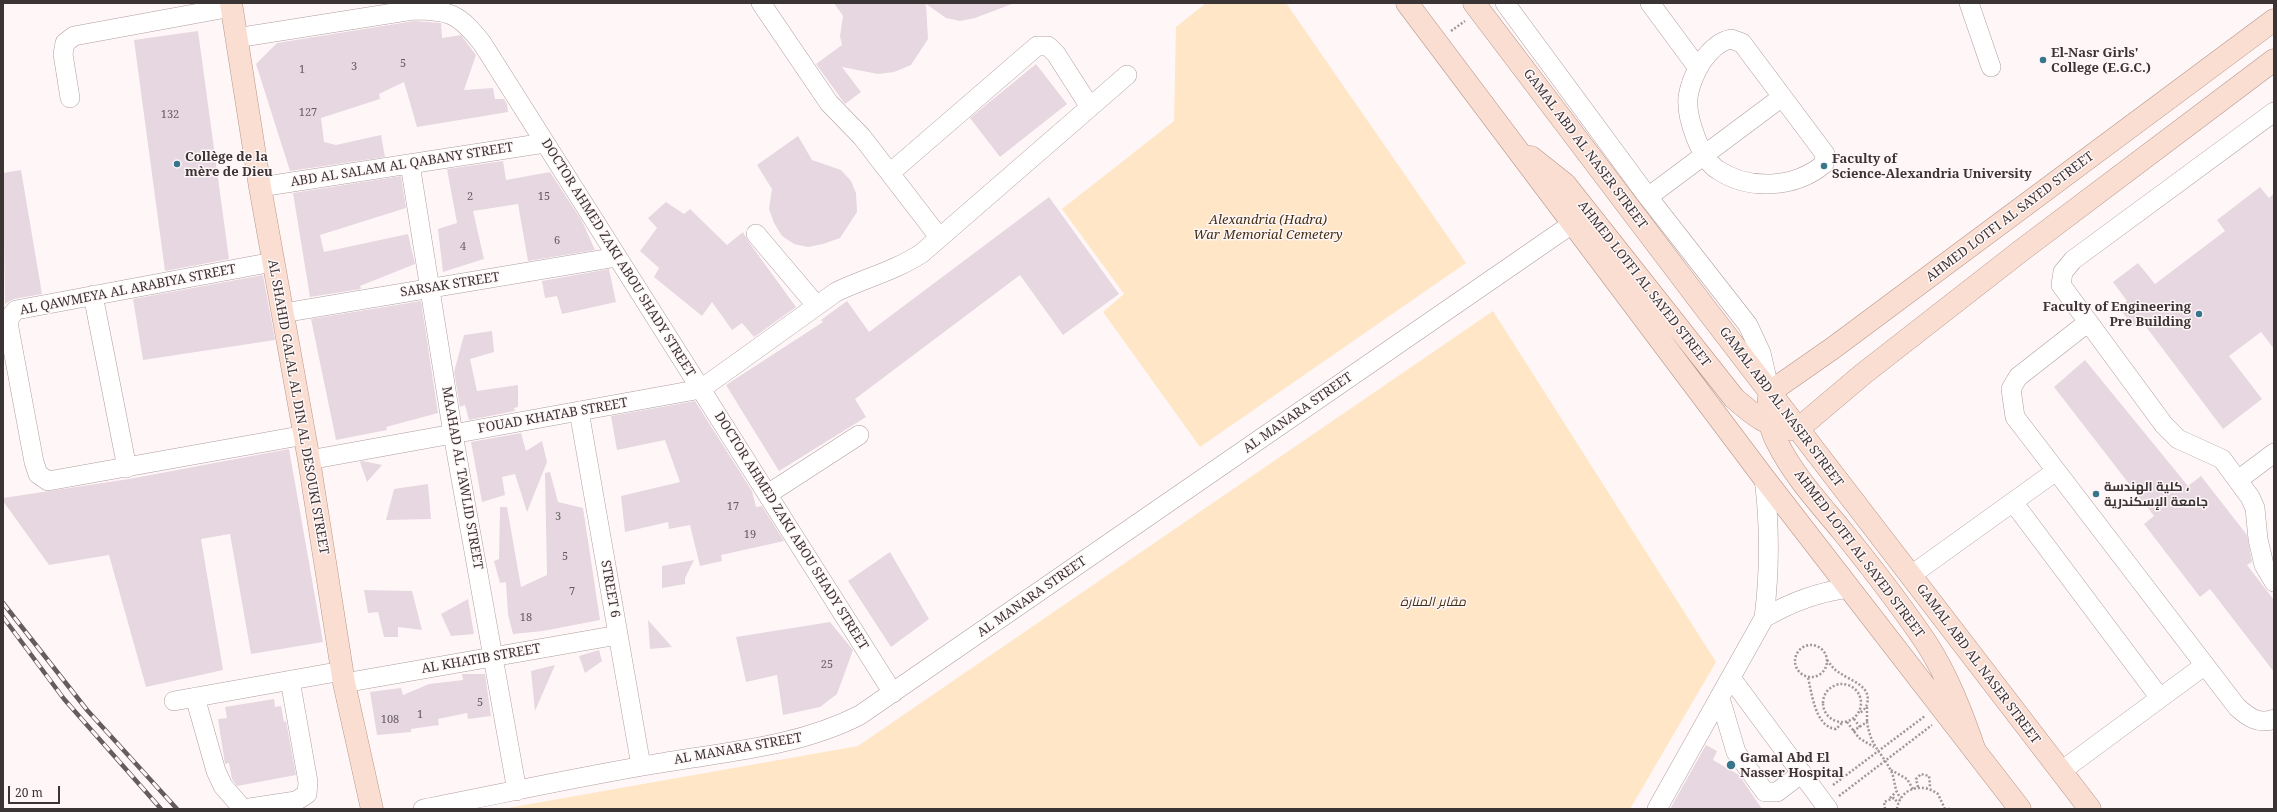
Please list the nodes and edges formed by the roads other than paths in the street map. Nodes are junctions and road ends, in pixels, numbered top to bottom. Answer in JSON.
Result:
{"nodes":[{"id":1,"x":761,"y":3,"type":"edge"},
{"id":2,"x":1407,"y":3,"type":"edge"},
{"id":3,"x":1505,"y":3,"type":"edge"},
{"id":4,"x":1650,"y":3,"type":"edge"},
{"id":5,"x":1969,"y":3,"type":"edge"},
{"id":6,"x":231,"y":5,"type":"edge"},
{"id":7,"x":444,"y":6,"type":"edge"},
{"id":8,"x":1477,"y":6,"type":"edge"},
{"id":9,"x":2274,"y":20,"type":"edge"},
{"id":10,"x":236,"y":38,"type":"junction"},
{"id":11,"x":2274,"y":60,"type":"edge"},
{"id":12,"x":1991,"y":67,"type":"dead end"},
{"id":13,"x":1698,"y":68,"type":"junction"},
{"id":14,"x":1127,"y":75,"type":"dead end"},
{"id":15,"x":1782,"y":97,"type":"junction"},
{"id":16,"x":70,"y":98,"type":"dead end"},
{"id":17,"x":1090,"y":107,"type":"junction"},
{"id":18,"x":2274,"y":112,"type":"edge"},
{"id":19,"x":545,"y":143,"type":"junction"},
{"id":20,"x":1515,"y":147,"type":"junction"},
{"id":21,"x":1704,"y":155,"type":"junction"},
{"id":22,"x":410,"y":164,"type":"junction"},
{"id":23,"x":890,"y":173,"type":"junction"},
{"id":24,"x":260,"y":187,"type":"junction"},
{"id":25,"x":1648,"y":197,"type":"junction"},
{"id":26,"x":1572,"y":224,"type":"junction"},
{"id":27,"x":756,"y":234,"type":"dead end"},
{"id":28,"x":939,"y":237,"type":"junction"},
{"id":29,"x":617,"y":257,"type":"junction"},
{"id":30,"x":273,"y":262,"type":"junction"},
{"id":31,"x":430,"y":288,"type":"junction"},
{"id":32,"x":93,"y":295,"type":"junction"},
{"id":33,"x":816,"y":305,"type":"junction"},
{"id":34,"x":283,"y":313,"type":"junction"},
{"id":35,"x":2087,"y":322,"type":"junction"},
{"id":36,"x":701,"y":389,"type":"junction"},
{"id":37,"x":1770,"y":392,"type":"junction"},
{"id":38,"x":579,"y":411,"type":"junction"},
{"id":39,"x":1770,"y":424,"type":"junction"},
{"id":40,"x":1798,"y":429,"type":"junction"},
{"id":41,"x":453,"y":434,"type":"junction"},
{"id":42,"x":305,"y":435,"type":"junction"},
{"id":43,"x":859,"y":435,"type":"dead end"},
{"id":44,"x":2274,"y":453,"type":"edge"},
{"id":45,"x":309,"y":460,"type":"junction"},
{"id":46,"x":127,"y":468,"type":"junction"},
{"id":47,"x":2056,"y":471,"type":"junction"},
{"id":48,"x":1764,"y":478,"type":"junction"},
{"id":49,"x":2238,"y":480,"type":"junction"},
{"id":50,"x":768,"y":494,"type":"junction"},
{"id":51,"x":2013,"y":502,"type":"junction"},
{"id":52,"x":1910,"y":576,"type":"junction"},
{"id":53,"x":2274,"y":582,"type":"edge"},
{"id":54,"x":1849,"y":588,"type":"junction"},
{"id":55,"x":1764,"y":618,"type":"junction"},
{"id":56,"x":618,"y":635,"type":"junction"},
{"id":57,"x":494,"y":657,"type":"junction"},
{"id":58,"x":2205,"y":665,"type":"junction"},
{"id":59,"x":343,"y":677,"type":"junction"},
{"id":60,"x":1731,"y":678,"type":"junction"},
{"id":61,"x":290,"y":680,"type":"junction"},
{"id":62,"x":893,"y":693,"type":"junction"},
{"id":63,"x":195,"y":697,"type":"junction"},
{"id":64,"x":1720,"y":698,"type":"junction"},
{"id":65,"x":2160,"y":698,"type":"junction"},
{"id":66,"x":174,"y":701,"type":"dead end"},
{"id":67,"x":2274,"y":719,"type":"edge"},
{"id":68,"x":1974,"y":751,"type":"junction"},
{"id":69,"x":641,"y":766,"type":"junction"},
{"id":70,"x":2060,"y":772,"type":"junction"},
{"id":71,"x":1802,"y":773,"type":"junction"},
{"id":72,"x":517,"y":791,"type":"junction"},
{"id":73,"x":307,"y":803,"type":"edge"},
{"id":74,"x":1824,"y":804,"type":"edge"},
{"id":75,"x":243,"y":809,"type":"edge"},
{"id":76,"x":372,"y":809,"type":"edge"},
{"id":77,"x":423,"y":809,"type":"edge"},
{"id":78,"x":1657,"y":809,"type":"edge"},
{"id":79,"x":2020,"y":809,"type":"edge"},
{"id":80,"x":2090,"y":809,"type":"edge"}],
"edges":[{"from":1,"to":23,"type":"street"},
{"from":2,"to":20,"type":"main road"},
{"from":3,"to":25,"type":"street"},
{"from":4,"to":13,"type":"street"},
{"from":5,"to":12,"type":"street"},
{"from":6,"to":10,"type":"main road","name":"AL SHAHID GALAL AL DIN AL DESOUKI STREET"},
{"from":6,"to":16,"type":"street"},
{"from":7,"to":10,"type":"street","name":"DOCTOR AHMED ZAKI ABOU SHADY STREET"},
{"from":7,"to":19,"type":"street","name":"DOCTOR AHMED ZAKI ABOU SHADY STREET"},
{"from":8,"to":37,"type":"main road","name":"GAMAL ABD AL NASER STREET"},
{"from":9,"to":37,"type":"main road","name":"AHMED LOTFI AL SAYED STREET"},
{"from":10,"to":24,"type":"main road","name":"AL SHAHID GALAL AL DIN AL DESOUKI STREET"},
{"from":11,"to":40,"type":"main road"},
{"from":13,"to":15,"type":"street"},
{"from":13,"to":21,"type":"street"},
{"from":14,"to":17,"type":"street"},
{"from":15,"to":21,"type":"street"},
{"from":15,"to":21,"type":"street"},
{"from":17,"to":23,"type":"street"},
{"from":17,"to":28,"type":"street"},
{"from":18,"to":35,"type":"street"},
{"from":19,"to":22,"type":"street","name":"ABD AL SALAM AL QABANY STREET"},
{"from":19,"to":29,"type":"street","name":"DOCTOR AHMED ZAKI ABOU SHADY STREET"},
{"from":20,"to":26,"type":"main road"},
{"from":20,"to":39,"type":"main road","name":"AHMED LOTFI AL SAYED STREET"},
{"from":21,"to":25,"type":"street"},
{"from":22,"to":24,"type":"street","name":"ABD AL SALAM AL QABANY STREET"},
{"from":22,"to":31,"type":"street","name":"MAAHAD AL TAWLID STREET"},
{"from":23,"to":28,"type":"street"},
{"from":24,"to":30,"type":"main road","name":"AL SHAHID GALAL AL DIN AL DESOUKI STREET"},
{"from":25,"to":37,"type":"street"},
{"from":26,"to":48,"type":"main road"},
{"from":26,"to":62,"type":"street","name":"AL MANARA STREET"},
{"from":27,"to":33,"type":"street"},
{"from":28,"to":33,"type":"street"},
{"from":29,"to":31,"type":"street","name":"SARSAK STREET"},
{"from":29,"to":36,"type":"street","name":"DOCTOR AHMED ZAKI ABOU SHADY STREET"},
{"from":30,"to":32,"type":"street","name":"AL QAWMEYA AL ARABIYA STREET"},
{"from":30,"to":34,"type":"main road","name":"AL SHAHID GALAL AL DIN AL DESOUKI STREET"},
{"from":31,"to":34,"type":"street","name":"SARSAK STREET"},
{"from":31,"to":41,"type":"street","name":"MAAHAD AL TAWLID STREET"},
{"from":32,"to":46,"type":"street"},
{"from":32,"to":46,"type":"street","name":"AL QAWMEYA AL ARABIYA STREET"},
{"from":33,"to":36,"type":"street"},
{"from":34,"to":42,"type":"main road","name":"AL SHAHID GALAL AL DIN AL DESOUKI STREET"},
{"from":35,"to":47,"type":"street"},
{"from":35,"to":49,"type":"street"},
{"from":36,"to":38,"type":"street","name":"FOUAD KHATAB STREET"},
{"from":36,"to":50,"type":"street","name":"DOCTOR AHMED ZAKI ABOU SHADY STREET"},
{"from":37,"to":39,"type":"main road","name":"AHMED LOTFI AL SAYED STREET"},
{"from":37,"to":40,"type":"main road","name":"GAMAL ABD AL NASER STREET"},
{"from":38,"to":41,"type":"street","name":"FOUAD KHATAB STREET"},
{"from":38,"to":56,"type":"street","name":"STREET 6"},
{"from":39,"to":40,"type":"main road","name":"AHMED LOTFI AL SAYED STREET"},
{"from":39,"to":68,"type":"main road","name":"AHMED LOTFI AL SAYED STREET"},
{"from":40,"to":52,"type":"main road","name":"GAMAL ABD AL NASER STREET"},
{"from":41,"to":45,"type":"street","name":"FOUAD KHATAB STREET"},
{"from":41,"to":57,"type":"street","name":"MAAHAD AL TAWLID STREET"},
{"from":42,"to":45,"type":"main road","name":"AL SHAHID GALAL AL DIN AL DESOUKI STREET"},
{"from":42,"to":46,"type":"street","name":"AL QAWMEYA AL ARABIYA STREET"},
{"from":43,"to":50,"type":"street"},
{"from":44,"to":49,"type":"street"},
{"from":45,"to":59,"type":"main road","name":"AL SHAHID GALAL AL DIN AL DESOUKI STREET"},
{"from":47,"to":51,"type":"street"},
{"from":47,"to":58,"type":"street"},
{"from":48,"to":54,"type":"main road"},
{"from":48,"to":55,"type":"street"},
{"from":49,"to":53,"type":"street"},
{"from":50,"to":62,"type":"street","name":"DOCTOR AHMED ZAKI ABOU SHADY STREET"},
{"from":51,"to":52,"type":"street"},
{"from":51,"to":65,"type":"street"},
{"from":52,"to":70,"type":"main road","name":"GAMAL ABD AL NASER STREET"},
{"from":54,"to":55,"type":"street"},
{"from":54,"to":68,"type":"main road"},
{"from":55,"to":60,"type":"street"},
{"from":56,"to":57,"type":"street","name":"AL KHATIB STREET"},
{"from":56,"to":69,"type":"street","name":"STREET 6"},
{"from":57,"to":59,"type":"street","name":"AL KHATIB STREET"},
{"from":57,"to":72,"type":"street","name":"MAAHAD AL TAWLID STREET"},
{"from":58,"to":65,"type":"street"},
{"from":58,"to":67,"type":"street"},
{"from":59,"to":61,"type":"street","name":"AL KHATIB STREET"},
{"from":59,"to":76,"type":"main road","name":"AL SHAHID GALAL AL DIN AL DESOUKI STREET"},
{"from":60,"to":64,"type":"street"},
{"from":60,"to":71,"type":"street"},
{"from":61,"to":63,"type":"street","name":"AL KHATIB STREET"},
{"from":61,"to":73,"type":"street"},
{"from":62,"to":69,"type":"street","name":"AL MANARA STREET"},
{"from":63,"to":66,"type":"street","name":"AL KHATIB STREET"},
{"from":63,"to":75,"type":"street"},
{"from":64,"to":71,"type":"street"},
{"from":64,"to":78,"type":"street"},
{"from":65,"to":70,"type":"street"},
{"from":68,"to":79,"type":"main road"},
{"from":69,"to":72,"type":"street","name":"AL MANARA STREET"},
{"from":70,"to":80,"type":"main road","name":"GAMAL ABD AL NASER STREET"},
{"from":71,"to":74,"type":"street"},
{"from":72,"to":77,"type":"street","name":"AL MANARA STREET"},
{"from":73,"to":75,"type":"street"}]}
